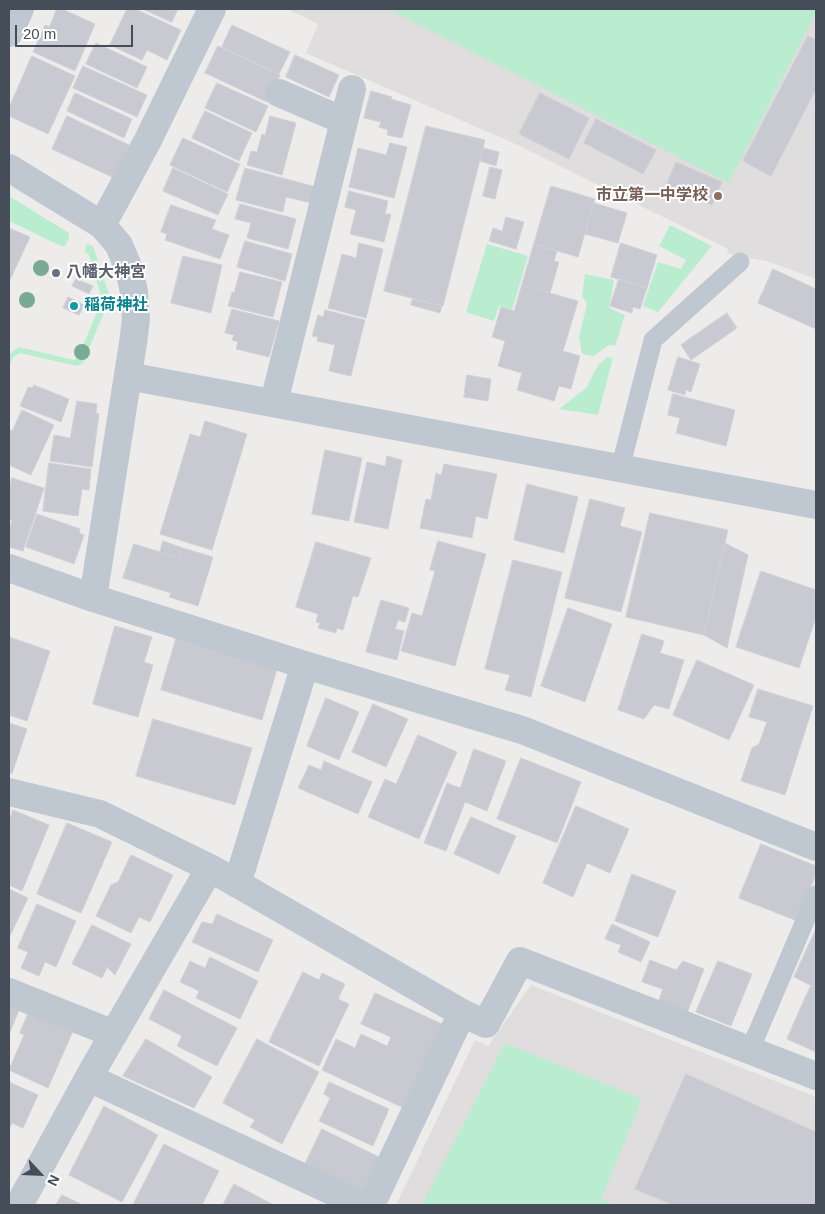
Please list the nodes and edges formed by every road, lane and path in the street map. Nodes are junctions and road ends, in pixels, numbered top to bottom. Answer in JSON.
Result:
{"nodes":[{"id":1,"x":19,"y":9,"type":"edge"},
{"id":2,"x":212,"y":9,"type":"edge"},
{"id":3,"x":9,"y":33,"type":"edge"},
{"id":4,"x":352,"y":89,"type":"dead end"},
{"id":5,"x":279,"y":93,"type":"dead end"},
{"id":6,"x":344,"y":121,"type":"junction"},
{"id":7,"x":9,"y":168,"type":"edge"},
{"id":8,"x":102,"y":225,"type":"junction"},
{"id":9,"x":740,"y":262,"type":"dead end"},
{"id":10,"x":128,"y":376,"type":"junction"},
{"id":11,"x":274,"y":402,"type":"junction"},
{"id":12,"x":620,"y":469,"type":"junction"},
{"id":13,"x":816,"y":505,"type":"edge"},
{"id":14,"x":9,"y":568,"type":"edge"},
{"id":15,"x":94,"y":598,"type":"junction"},
{"id":16,"x":305,"y":665,"type":"junction"},
{"id":17,"x":9,"y":792,"type":"edge"},
{"id":18,"x":816,"y":847,"type":"edge"},
{"id":19,"x":210,"y":868,"type":"junction"},
{"id":20,"x":237,"y":884,"type":"junction"},
{"id":21,"x":816,"y":895,"type":"edge"},
{"id":22,"x":9,"y":992,"type":"edge"},
{"id":23,"x":462,"y":1013,"type":"junction"},
{"id":24,"x":114,"y":1034,"type":"junction"},
{"id":25,"x":750,"y":1050,"type":"junction"},
{"id":26,"x":816,"y":1076,"type":"edge"},
{"id":27,"x":89,"y":1078,"type":"junction"},
{"id":28,"x":19,"y":1205,"type":"edge"},
{"id":29,"x":362,"y":1205,"type":"edge"},
{"id":30,"x":371,"y":1205,"type":"edge"}],
"edges":[{"from":1,"to":3,"type":"street"},
{"from":2,"to":8,"type":"street"},
{"from":4,"to":6,"type":"street"},
{"from":5,"to":6,"type":"street"},
{"from":6,"to":11,"type":"street"},
{"from":7,"to":8,"type":"street"},
{"from":8,"to":10,"type":"street"},
{"from":9,"to":12,"type":"lane"},
{"from":10,"to":11,"type":"street"},
{"from":10,"to":15,"type":"street"},
{"from":11,"to":12,"type":"street"},
{"from":12,"to":13,"type":"street"},
{"from":14,"to":15,"type":"street"},
{"from":15,"to":16,"type":"street"},
{"from":16,"to":18,"type":"street"},
{"from":16,"to":20,"type":"street"},
{"from":17,"to":19,"type":"street"},
{"from":19,"to":20,"type":"street"},
{"from":19,"to":24,"type":"street"},
{"from":20,"to":23,"type":"street"},
{"from":21,"to":25,"type":"lane"},
{"from":22,"to":24,"type":"street"},
{"from":23,"to":25,"type":"street"},
{"from":23,"to":30,"type":"street"},
{"from":24,"to":27,"type":"street"},
{"from":25,"to":26,"type":"street"},
{"from":27,"to":28,"type":"street"},
{"from":27,"to":29,"type":"street"}]}
